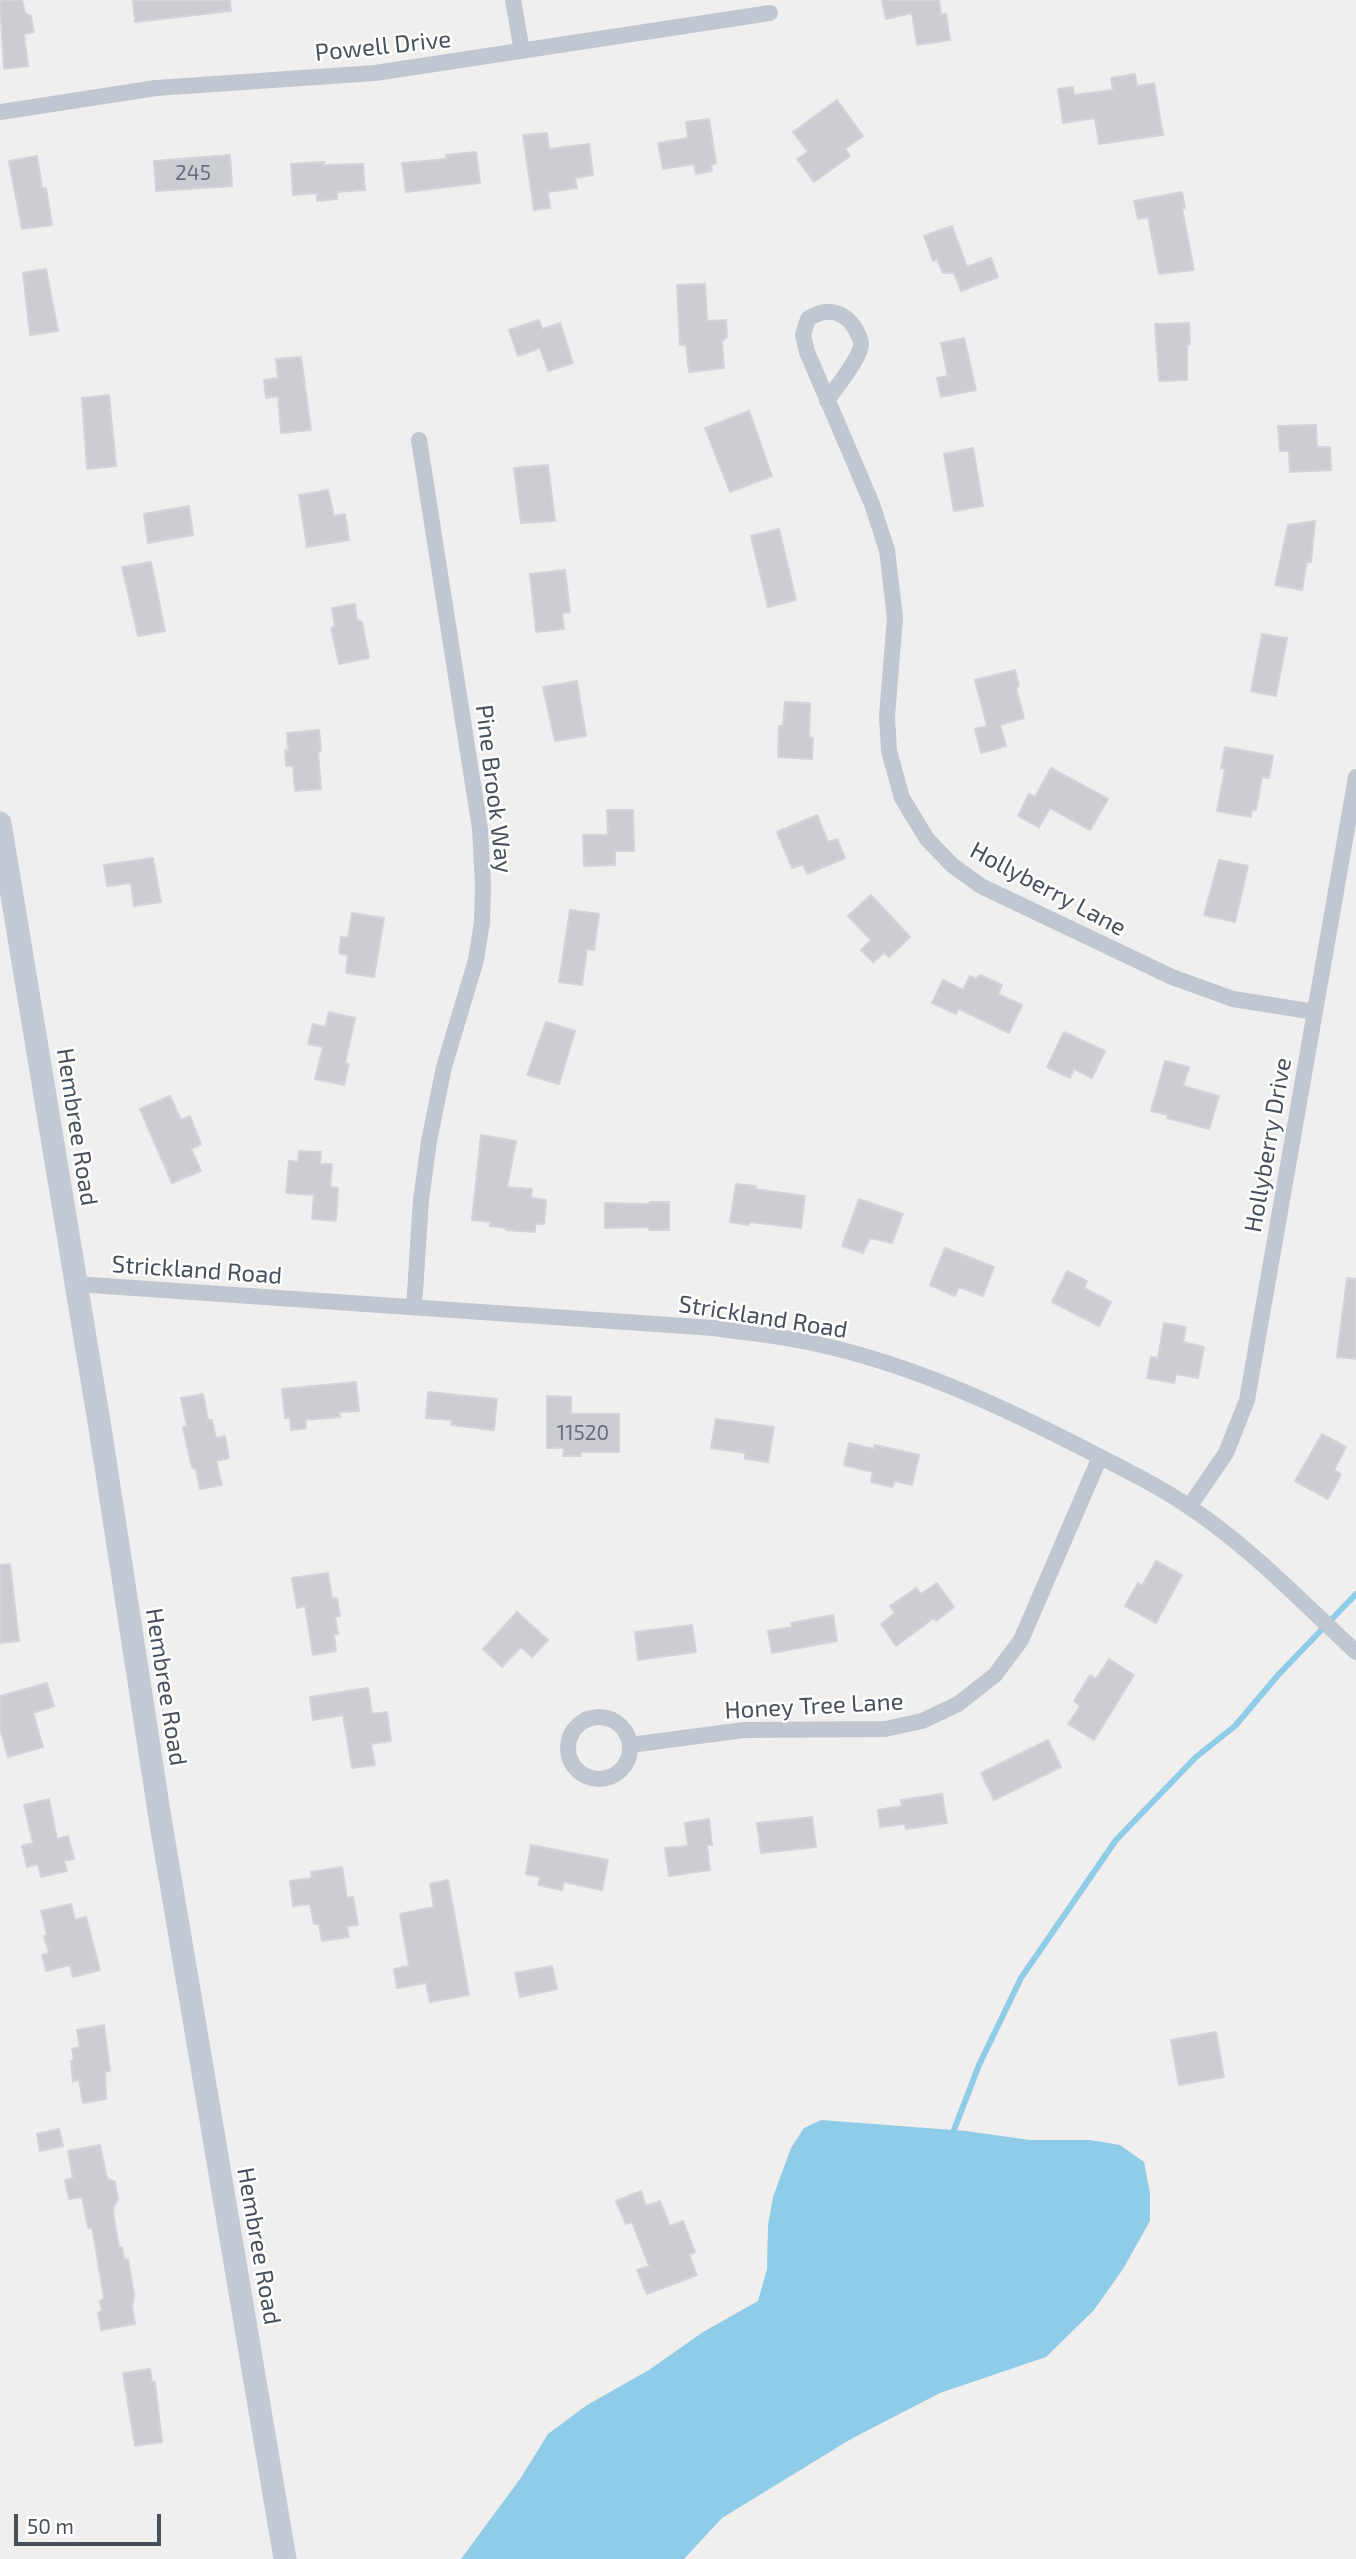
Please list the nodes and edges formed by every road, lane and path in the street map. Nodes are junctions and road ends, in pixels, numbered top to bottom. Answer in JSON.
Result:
{"nodes":[{"id":1,"x":513,"y":0,"type":"edge"},
{"id":2,"x":769,"y":12,"type":"dead end"},
{"id":3,"x":522,"y":51,"type":"junction"},
{"id":4,"x":0,"y":112,"type":"edge"},
{"id":5,"x":827,"y":401,"type":"junction"},
{"id":6,"x":419,"y":440,"type":"dead end"},
{"id":7,"x":1356,"y":777,"type":"edge"},
{"id":8,"x":0,"y":823,"type":"edge"},
{"id":9,"x":1315,"y":1012,"type":"junction"},
{"id":10,"x":76,"y":1284,"type":"junction"},
{"id":11,"x":414,"y":1307,"type":"junction"},
{"id":12,"x":1100,"y":1457,"type":"junction"},
{"id":13,"x":1189,"y":1507,"type":"junction"},
{"id":14,"x":1356,"y":1652,"type":"edge"},
{"id":15,"x":630,"y":1745,"type":"dead end"},
{"id":16,"x":285,"y":2559,"type":"edge"}],
"edges":[{"from":1,"to":3,"type":"street"},
{"from":2,"to":3,"type":"street","name":"Powell Drive"},
{"from":3,"to":4,"type":"street","name":"Powell Drive"},
{"from":5,"to":5,"type":"street","name":"Hollyberry Lane"},
{"from":5,"to":9,"type":"street","name":"Hollyberry Lane"},
{"from":6,"to":11,"type":"street","name":"Pine Brook Way"},
{"from":7,"to":9,"type":"street","name":"Hollyberry Drive"},
{"from":8,"to":10,"type":"street","name":"Hembree Road"},
{"from":9,"to":13,"type":"street","name":"Hollyberry Drive"},
{"from":10,"to":11,"type":"street","name":"Strickland Road"},
{"from":10,"to":16,"type":"street","name":"Hembree Road"},
{"from":11,"to":12,"type":"street","name":"Strickland Road"},
{"from":12,"to":13,"type":"street","name":"Strickland Road"},
{"from":12,"to":15,"type":"street","name":"Honey Tree Lane"},
{"from":13,"to":14,"type":"street","name":"Strickland Road"}]}
